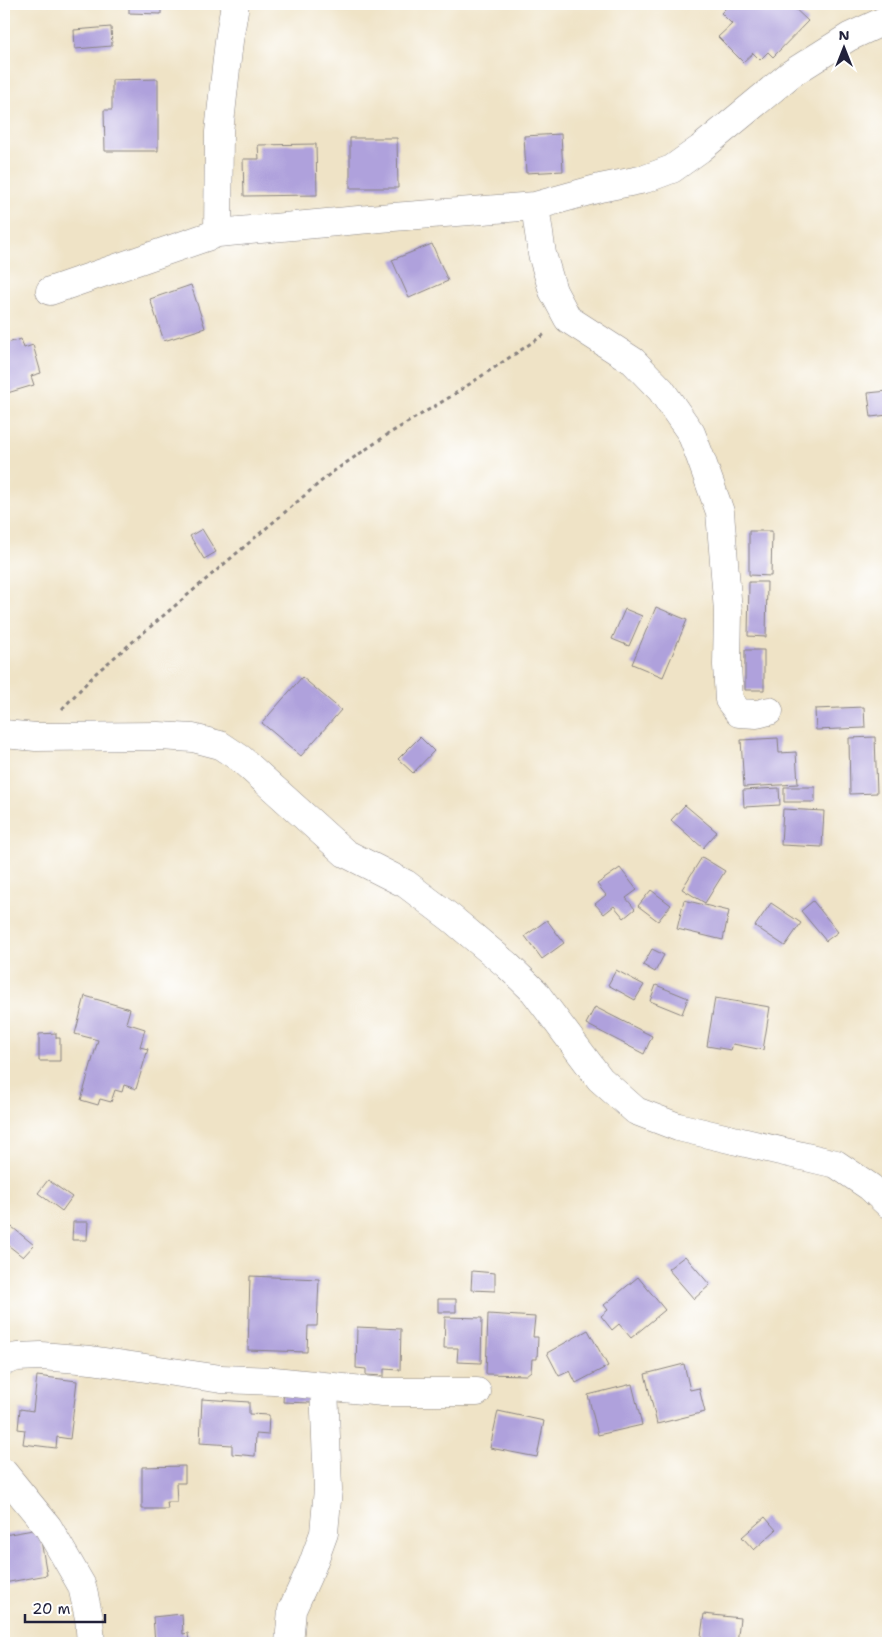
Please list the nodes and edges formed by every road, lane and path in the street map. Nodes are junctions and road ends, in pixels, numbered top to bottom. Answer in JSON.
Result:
{"nodes":[{"id":1,"x":235,"y":4,"type":"edge"},
{"id":2,"x":888,"y":19,"type":"edge"},
{"id":3,"x":536,"y":206,"type":"junction"},
{"id":4,"x":218,"y":233,"type":"junction"},
{"id":5,"x":50,"y":291,"type":"dead end"},
{"id":6,"x":568,"y":319,"type":"junction"},
{"id":7,"x":770,"y":711,"type":"dead end"},
{"id":8,"x":4,"y":734,"type":"edge"},
{"id":9,"x":36,"y":737,"type":"junction"},
{"id":10,"x":888,"y":1204,"type":"edge"},
{"id":11,"x":4,"y":1361,"type":"edge"},
{"id":12,"x":324,"y":1386,"type":"junction"},
{"id":13,"x":477,"y":1392,"type":"dead end"},
{"id":14,"x":4,"y":1473,"type":"edge"},
{"id":15,"x":92,"y":1643,"type":"edge"},
{"id":16,"x":289,"y":1643,"type":"edge"}],
"edges":[{"from":1,"to":4,"type":"street"},
{"from":2,"to":3,"type":"street"},
{"from":3,"to":4,"type":"street"},
{"from":3,"to":6,"type":"street"},
{"from":4,"to":5,"type":"street"},
{"from":6,"to":7,"type":"street"},
{"from":6,"to":9,"type":"path"},
{"from":8,"to":9,"type":"street"},
{"from":9,"to":10,"type":"street"},
{"from":11,"to":12,"type":"street"},
{"from":12,"to":13,"type":"street"},
{"from":12,"to":16,"type":"street"},
{"from":14,"to":15,"type":"street"}]}
